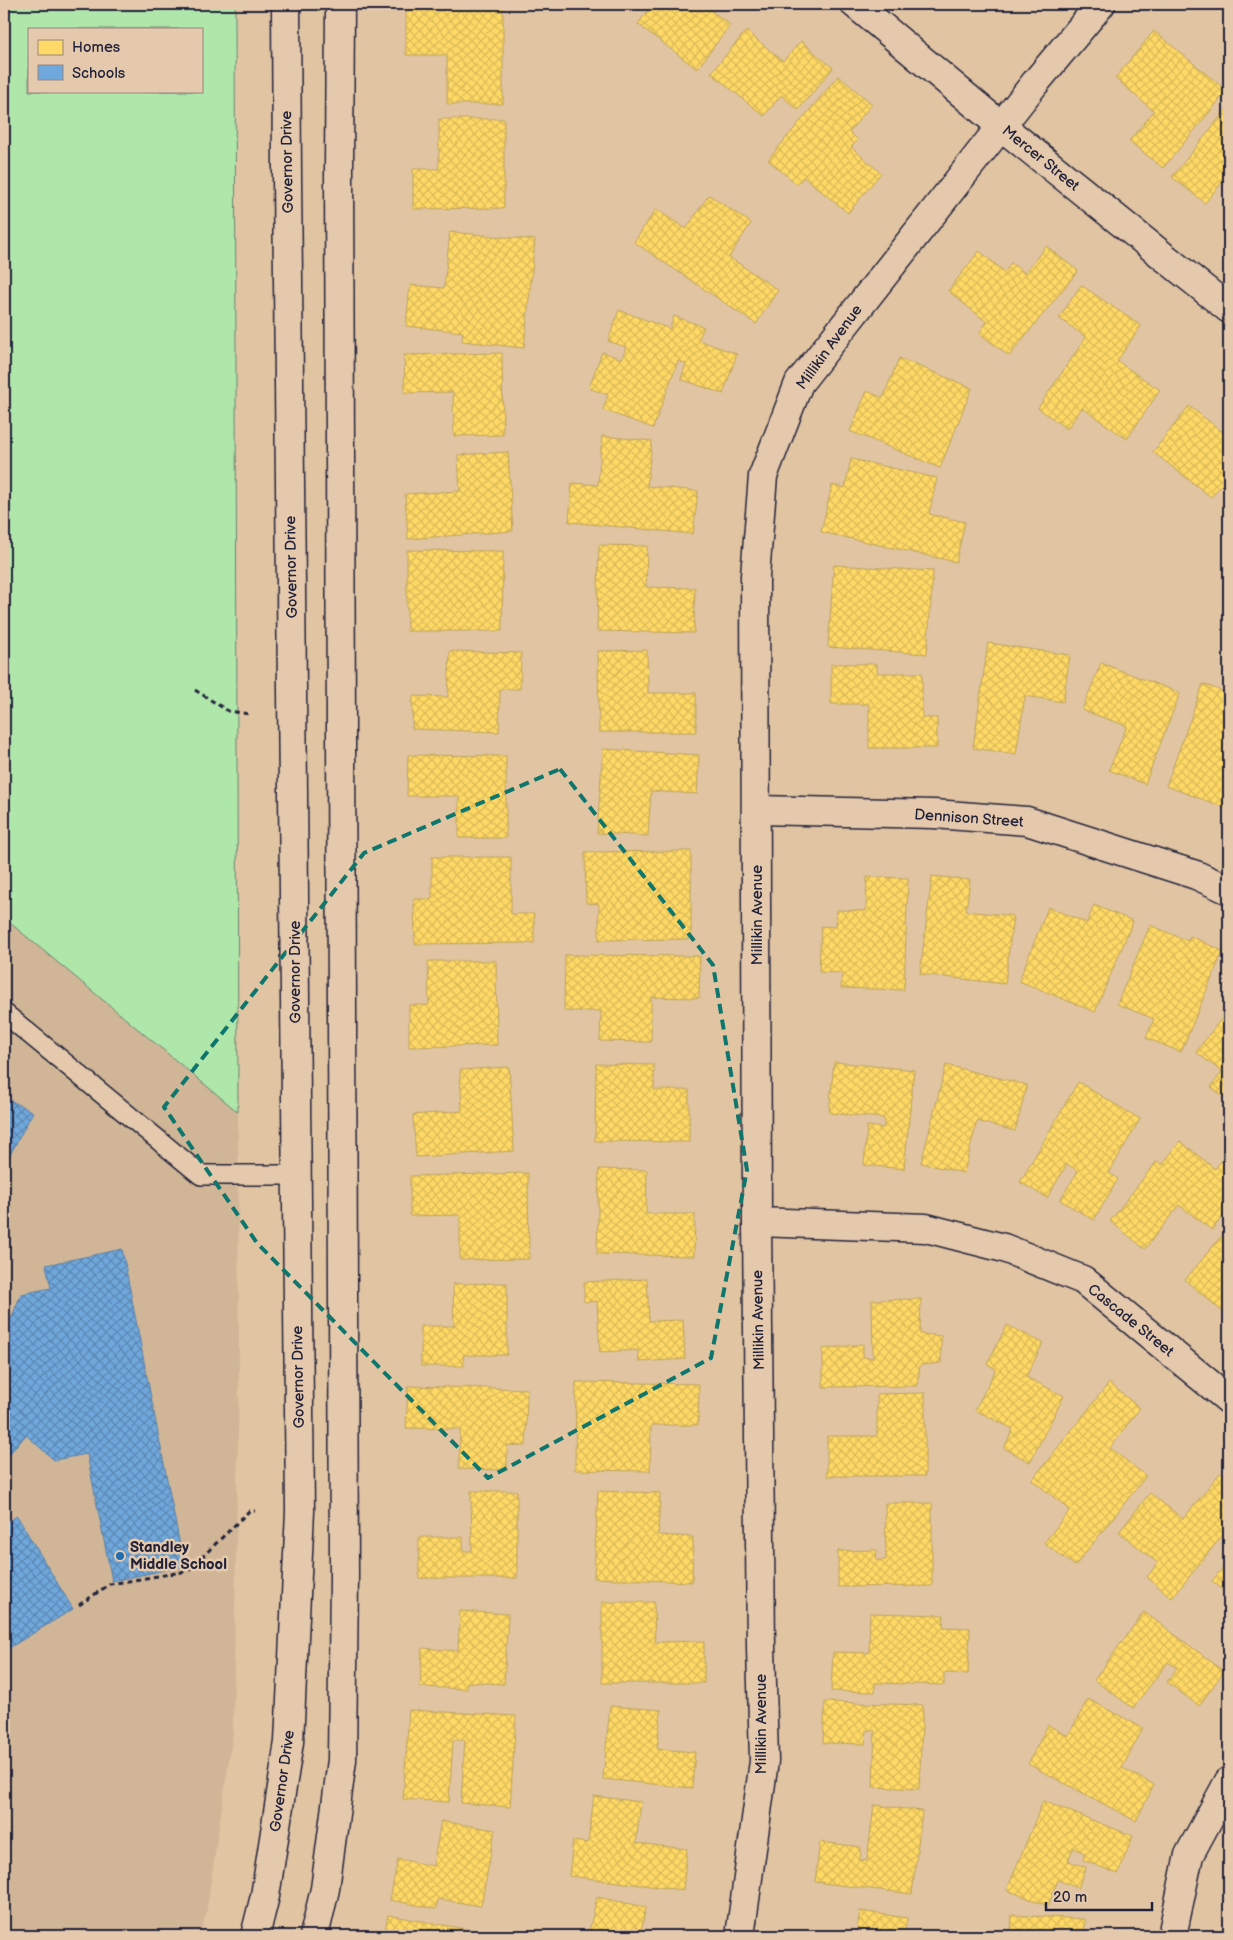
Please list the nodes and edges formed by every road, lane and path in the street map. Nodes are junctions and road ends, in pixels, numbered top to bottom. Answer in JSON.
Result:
{"nodes":[{"id":1,"x":286,"y":4,"type":"edge"},
{"id":2,"x":340,"y":4,"type":"edge"},
{"id":3,"x":856,"y":4,"type":"edge"},
{"id":4,"x":1101,"y":4,"type":"edge"},
{"id":5,"x":1002,"y":126,"type":"junction"},
{"id":6,"x":1229,"y":309,"type":"edge"},
{"id":7,"x":196,"y":690,"type":"dead end"},
{"id":8,"x":249,"y":714,"type":"dead end"},
{"id":9,"x":757,"y":810,"type":"junction"},
{"id":10,"x":1229,"y":890,"type":"edge"},
{"id":11,"x":4,"y":1013,"type":"edge"},
{"id":12,"x":296,"y":1175,"type":"junction"},
{"id":13,"x":757,"y":1222,"type":"junction"},
{"id":14,"x":1229,"y":1400,"type":"edge"},
{"id":15,"x":255,"y":1511,"type":"dead end"},
{"id":16,"x":79,"y":1605,"type":"dead end"},
{"id":17,"x":1229,"y":1781,"type":"edge"},
{"id":18,"x":255,"y":1936,"type":"edge"},
{"id":19,"x":314,"y":1936,"type":"edge"},
{"id":20,"x":740,"y":1936,"type":"edge"},
{"id":21,"x":1172,"y":1936,"type":"edge"}],
"edges":[{"from":1,"to":12,"type":"main road","name":"Governor Drive"},
{"from":2,"to":19,"type":"main road"},
{"from":3,"to":5,"type":"main road","name":"Mercer Street"},
{"from":4,"to":5,"type":"main road","name":"Millikin Avenue"},
{"from":5,"to":6,"type":"main road","name":"Mercer Street"},
{"from":5,"to":9,"type":"main road","name":"Millikin Avenue"},
{"from":7,"to":8,"type":"path"},
{"from":9,"to":10,"type":"main road","name":"Dennison Street"},
{"from":9,"to":13,"type":"main road","name":"Millikin Avenue"},
{"from":11,"to":12,"type":"lane"},
{"from":12,"to":18,"type":"main road","name":"Governor Drive"},
{"from":13,"to":14,"type":"main road","name":"Cascade Street"},
{"from":13,"to":20,"type":"main road","name":"Millikin Avenue"},
{"from":15,"to":16,"type":"path"},
{"from":17,"to":21,"type":"main road"}]}
